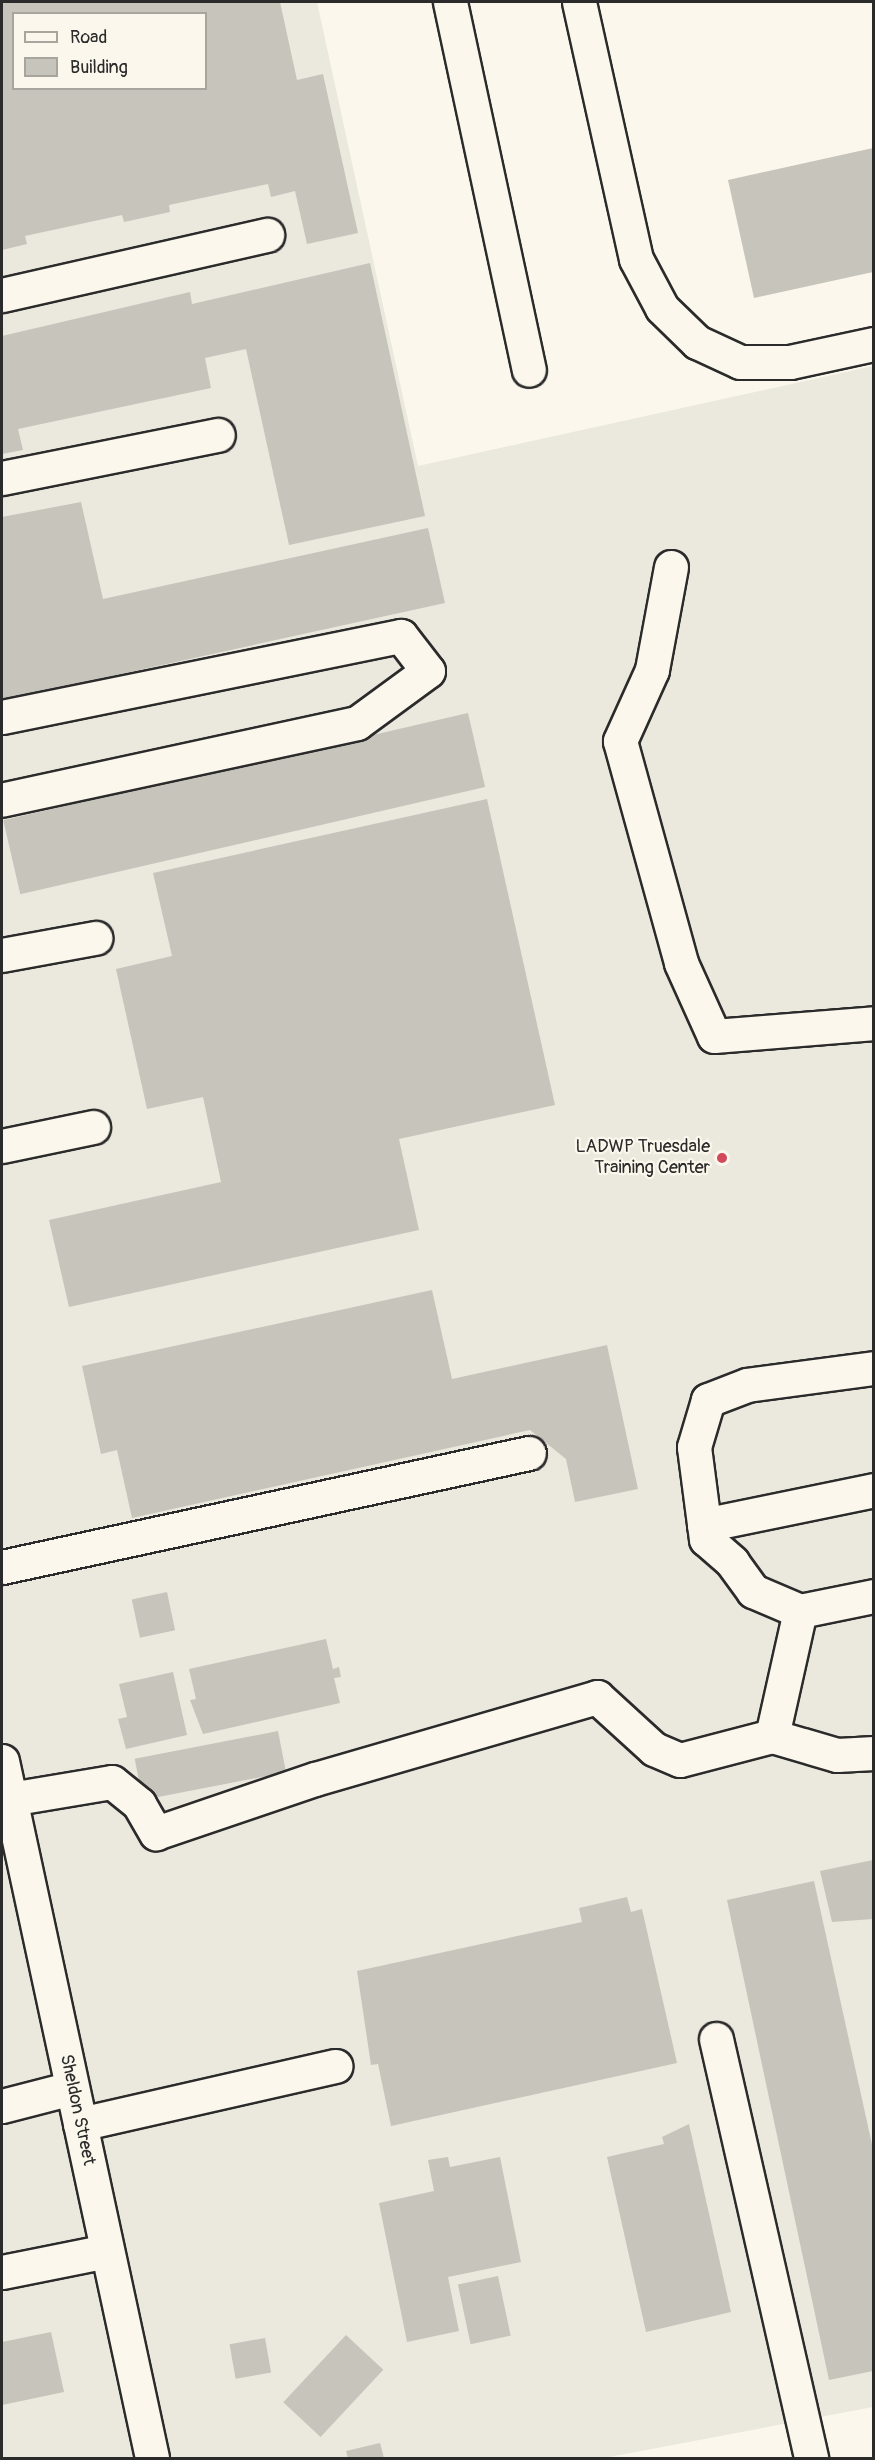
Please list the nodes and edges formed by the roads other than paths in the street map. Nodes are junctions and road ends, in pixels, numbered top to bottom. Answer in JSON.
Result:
{"nodes":[{"id":1,"x":450,"y":2,"type":"edge"},
{"id":2,"x":579,"y":2,"type":"edge"},
{"id":3,"x":267,"y":235,"type":"dead end"},
{"id":4,"x":2,"y":295,"type":"edge"},
{"id":5,"x":873,"y":344,"type":"edge"},
{"id":6,"x":529,"y":370,"type":"dead end"},
{"id":7,"x":218,"y":435,"type":"dead end"},
{"id":8,"x":2,"y":478,"type":"edge"},
{"id":9,"x":671,"y":567,"type":"dead end"},
{"id":10,"x":2,"y":717,"type":"edge"},
{"id":11,"x":2,"y":800,"type":"edge"},
{"id":12,"x":95,"y":938,"type":"dead end"},
{"id":13,"x":2,"y":955,"type":"edge"},
{"id":14,"x":873,"y":1023,"type":"edge"},
{"id":15,"x":93,"y":1127,"type":"dead end"},
{"id":16,"x":2,"y":1146,"type":"edge"},
{"id":17,"x":873,"y":1368,"type":"edge"},
{"id":18,"x":529,"y":1453,"type":"dead end"},
{"id":19,"x":873,"y":1490,"type":"edge"},
{"id":20,"x":704,"y":1525,"type":"junction"},
{"id":21,"x":2,"y":1567,"type":"edge"},
{"id":22,"x":873,"y":1596,"type":"edge"},
{"id":23,"x":800,"y":1611,"type":"junction"},
{"id":24,"x":772,"y":1736,"type":"junction"},
{"id":25,"x":873,"y":1753,"type":"edge"},
{"id":26,"x":2,"y":1761,"type":"edge"},
{"id":27,"x":10,"y":1799,"type":"junction"},
{"id":28,"x":716,"y":2039,"type":"dead end"},
{"id":29,"x":336,"y":2066,"type":"dead end"},
{"id":30,"x":72,"y":2088,"type":"junction"},
{"id":31,"x":2,"y":2106,"type":"edge"},
{"id":32,"x":80,"y":2124,"type":"junction"},
{"id":33,"x":107,"y":2251,"type":"junction"},
{"id":34,"x":2,"y":2272,"type":"edge"},
{"id":35,"x":152,"y":2458,"type":"edge"},
{"id":36,"x":811,"y":2458,"type":"edge"}],
"edges":[{"from":1,"to":6,"type":"main road"},
{"from":2,"to":5,"type":"main road"},
{"from":3,"to":4,"type":"main road"},
{"from":7,"to":8,"type":"main road"},
{"from":9,"to":14,"type":"main road"},
{"from":10,"to":11,"type":"main road"},
{"from":12,"to":13,"type":"main road"},
{"from":15,"to":16,"type":"main road"},
{"from":17,"to":20,"type":"main road"},
{"from":18,"to":21,"type":"main road"},
{"from":19,"to":20,"type":"main road"},
{"from":20,"to":23,"type":"main road"},
{"from":22,"to":23,"type":"main road"},
{"from":23,"to":24,"type":"main road"},
{"from":24,"to":25,"type":"main road"},
{"from":24,"to":27,"type":"main road"},
{"from":26,"to":27,"type":"main road","name":"Sheldon Street"},
{"from":27,"to":30,"type":"main road","name":"Sheldon Street"},
{"from":28,"to":36,"type":"main road"},
{"from":29,"to":32,"type":"main road"},
{"from":30,"to":31,"type":"main road"},
{"from":30,"to":32,"type":"main road","name":"Sheldon Street"},
{"from":32,"to":33,"type":"main road","name":"Sheldon Street"},
{"from":33,"to":34,"type":"main road"},
{"from":33,"to":35,"type":"main road","name":"Sheldon Street"}]}
